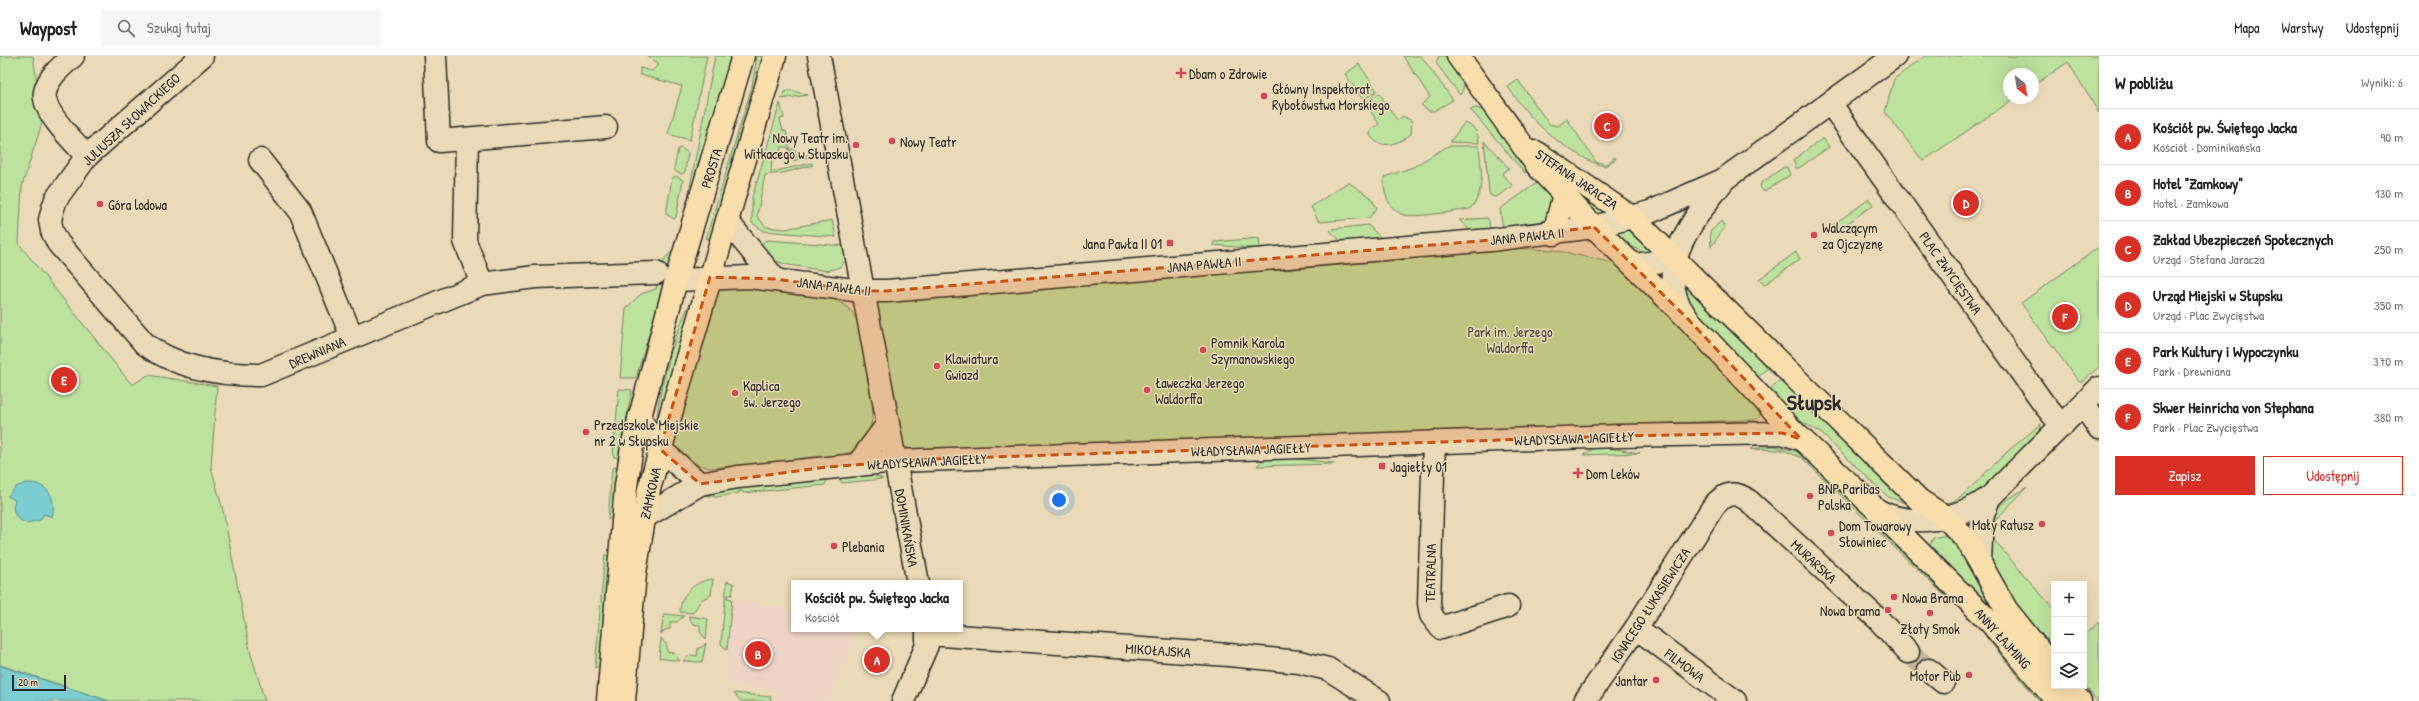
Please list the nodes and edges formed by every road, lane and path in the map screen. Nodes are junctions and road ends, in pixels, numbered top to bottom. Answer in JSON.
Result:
{"nodes":[{"id":1,"x":73,"y":56,"type":"edge"},
{"id":2,"x":202,"y":56,"type":"edge"},
{"id":3,"x":435,"y":56,"type":"edge"},
{"id":4,"x":743,"y":56,"type":"edge"},
{"id":5,"x":776,"y":56,"type":"edge"},
{"id":6,"x":819,"y":56,"type":"edge"},
{"id":7,"x":1458,"y":56,"type":"edge"},
{"id":8,"x":1895,"y":56,"type":"edge"},
{"id":9,"x":1830,"y":104,"type":"junction"},
{"id":10,"x":606,"y":127,"type":"dead end"},
{"id":11,"x":467,"y":139,"type":"junction"},
{"id":12,"x":1520,"y":141,"type":"junction"},
{"id":13,"x":87,"y":156,"type":"junction"},
{"id":14,"x":260,"y":160,"type":"dead end"},
{"id":15,"x":1723,"y":180,"type":"junction"},
{"id":16,"x":1564,"y":194,"type":"junction"},
{"id":17,"x":53,"y":208,"type":"joint"},
{"id":18,"x":1633,"y":218,"type":"junction"},
{"id":19,"x":727,"y":222,"type":"junction"},
{"id":20,"x":1594,"y":227,"type":"junction"},
{"id":21,"x":1554,"y":234,"type":"junction"},
{"id":22,"x":1676,"y":258,"type":"junction"},
{"id":23,"x":1635,"y":265,"type":"junction"},
{"id":24,"x":656,"y":272,"type":"dead end"},
{"id":25,"x":710,"y":277,"type":"junction"},
{"id":26,"x":775,"y":279,"type":"junction"},
{"id":27,"x":676,"y":280,"type":"junction"},
{"id":28,"x":482,"y":284,"type":"junction"},
{"id":29,"x":862,"y":291,"type":"junction"},
{"id":30,"x":1687,"y":318,"type":"junction"},
{"id":31,"x":352,"y":337,"type":"junction"},
{"id":32,"x":2099,"y":388,"type":"edge"},
{"id":33,"x":2083,"y":405,"type":"junction"},
{"id":34,"x":639,"y":418,"type":"junction"},
{"id":35,"x":887,"y":425,"type":"junction"},
{"id":36,"x":2062,"y":426,"type":"junction"},
{"id":37,"x":2099,"y":428,"type":"edge"},
{"id":38,"x":1802,"y":439,"type":"junction"},
{"id":39,"x":1434,"y":442,"type":"junction"},
{"id":40,"x":660,"y":448,"type":"junction"},
{"id":41,"x":896,"y":461,"type":"junction"},
{"id":42,"x":858,"y":464,"type":"junction"},
{"id":43,"x":700,"y":484,"type":"junction"},
{"id":44,"x":1989,"y":498,"type":"junction"},
{"id":45,"x":1713,"y":507,"type":"joint"},
{"id":46,"x":1878,"y":510,"type":"junction"},
{"id":47,"x":1945,"y":517,"type":"junction"},
{"id":48,"x":644,"y":518,"type":"junction"},
{"id":49,"x":1980,"y":561,"type":"junction"},
{"id":50,"x":917,"y":580,"type":"edge"},
{"id":51,"x":1508,"y":606,"type":"dead end"},
{"id":52,"x":1636,"y":628,"type":"junction"},
{"id":53,"x":927,"y":632,"type":"edge"},
{"id":54,"x":1908,"y":652,"type":"tunnel mouth"},
{"id":55,"x":2051,"y":664,"type":"edge"},
{"id":56,"x":2070,"y":689,"type":"edge"},
{"id":57,"x":608,"y":701,"type":"edge"},
{"id":58,"x":624,"y":701,"type":"edge"},
{"id":59,"x":902,"y":701,"type":"edge"},
{"id":60,"x":1379,"y":701,"type":"edge"},
{"id":61,"x":1585,"y":701,"type":"edge"},
{"id":62,"x":1735,"y":701,"type":"edge"},
{"id":63,"x":2057,"y":701,"type":"edge"},
{"id":64,"x":2080,"y":701,"type":"edge"}],
"edges":[{"from":1,"to":13,"type":"street"},
{"from":2,"to":13,"type":"street","name":"JULIUSZA SŁOWACKIEGO"},
{"from":3,"to":11,"type":"street"},
{"from":4,"to":27,"type":"main road","name":"PROSTA"},
{"from":5,"to":19,"type":"main road"},
{"from":6,"to":29,"type":"street","name":"DOMINIKAŃSKA"},
{"from":7,"to":12,"type":"main road","name":"STEFANA JARACZA"},
{"from":8,"to":9,"type":"street"},
{"from":9,"to":15,"type":"street"},
{"from":9,"to":36,"type":"street","name":"PLAC ZWYCIĘSTWA"},
{"from":10,"to":11,"type":"street"},
{"from":11,"to":28,"type":"street"},
{"from":12,"to":16,"type":"main road","name":"STEFANA JARACZA"},
{"from":12,"to":18,"type":"main road","name":"STEFANA JARACZA"},
{"from":13,"to":17,"type":"street","name":"JULIUSZA SŁOWACKIEGO"},
{"from":14,"to":31,"type":"street"},
{"from":15,"to":18,"type":"street"},
{"from":15,"to":22,"type":"street"},
{"from":16,"to":20,"type":"main road","name":"STEFANA JARACZA"},
{"from":16,"to":21,"type":"main road"},
{"from":17,"to":31,"type":"street","name":"DREWNIANA"},
{"from":18,"to":20,"type":"street","name":"JANA PAWŁA II"},
{"from":18,"to":22,"type":"main road"},
{"from":19,"to":25,"type":"main road","name":"ZAMKOWA"},
{"from":19,"to":26,"type":"street"},
{"from":20,"to":21,"type":"street","name":"JANA PAWŁA II"},
{"from":20,"to":23,"type":"main road"},
{"from":21,"to":29,"type":"street","name":"JANA PAWŁA II"},
{"from":22,"to":23,"type":"street"},
{"from":22,"to":30,"type":"street"},
{"from":22,"to":47,"type":"main road"},
{"from":23,"to":30,"type":"main road"},
{"from":24,"to":28,"type":"street","name":"DREWNIANA"},
{"from":25,"to":26,"type":"street","name":"JANA PAWŁA II"},
{"from":25,"to":27,"type":"street","name":"JANA PAWŁA II"},
{"from":25,"to":40,"type":"main road","name":"ZAMKOWA"},
{"from":26,"to":29,"type":"street","name":"JANA PAWŁA II"},
{"from":27,"to":34,"type":"main road","name":"ZAMKOWA"},
{"from":28,"to":31,"type":"street","name":"DREWNIANA"},
{"from":29,"to":35,"type":"street","name":"DOMINIKAŃSKA"},
{"from":30,"to":38,"type":"main road"},
{"from":32,"to":33,"type":"street"},
{"from":33,"to":36,"type":"street"},
{"from":33,"to":37,"type":"street"},
{"from":34,"to":40,"type":"street"},
{"from":34,"to":57,"type":"main road","name":"ZAMKOWA"},
{"from":35,"to":41,"type":"street","name":"DOMINIKAŃSKA"},
{"from":35,"to":42,"type":"street"},
{"from":36,"to":44,"type":"street"},
{"from":38,"to":39,"type":"street","name":"WŁADYSŁAWA JAGIEŁŁY"},
{"from":38,"to":46,"type":"main road"},
{"from":39,"to":41,"type":"street","name":"WŁADYSŁAWA JAGIEŁŁY"},
{"from":39,"to":51,"type":"street","name":"TEATRALNA"},
{"from":40,"to":43,"type":"street"},
{"from":40,"to":48,"type":"main road","name":"ZAMKOWA"},
{"from":41,"to":42,"type":"street","name":"WŁADYSŁAWA JAGIEŁŁY"},
{"from":41,"to":50,"type":"street","name":"DOMINIKAŃSKA"},
{"from":42,"to":43,"type":"street","name":"WŁADYSŁAWA JAGIEŁŁY"},
{"from":43,"to":48,"type":"street","name":"WŁADYSŁAWA JAGIEŁŁY"},
{"from":44,"to":47,"type":"street"},
{"from":44,"to":49,"type":"street"},
{"from":45,"to":52,"type":"street","name":"IGNACEGO ŁUKASIEWICZA"},
{"from":45,"to":54,"type":"street","name":"MURARSKA"},
{"from":46,"to":47,"type":"street"},
{"from":46,"to":63,"type":"main road","name":"ANNY ŁAJMING"},
{"from":47,"to":49,"type":"main road","name":"ANNY ŁAJMING"},
{"from":48,"to":58,"type":"main road","name":"ZAMKOWA"},
{"from":49,"to":55,"type":"main road","name":"ANNY ŁAJMING"},
{"from":52,"to":61,"type":"street","name":"IGNACEGO ŁUKASIEWICZA"},
{"from":52,"to":62,"type":"street","name":"FILMOWA"},
{"from":53,"to":59,"type":"street"},
{"from":53,"to":60,"type":"street","name":"MIKOŁAJSKA"},
{"from":56,"to":64,"type":"main road"}]}
